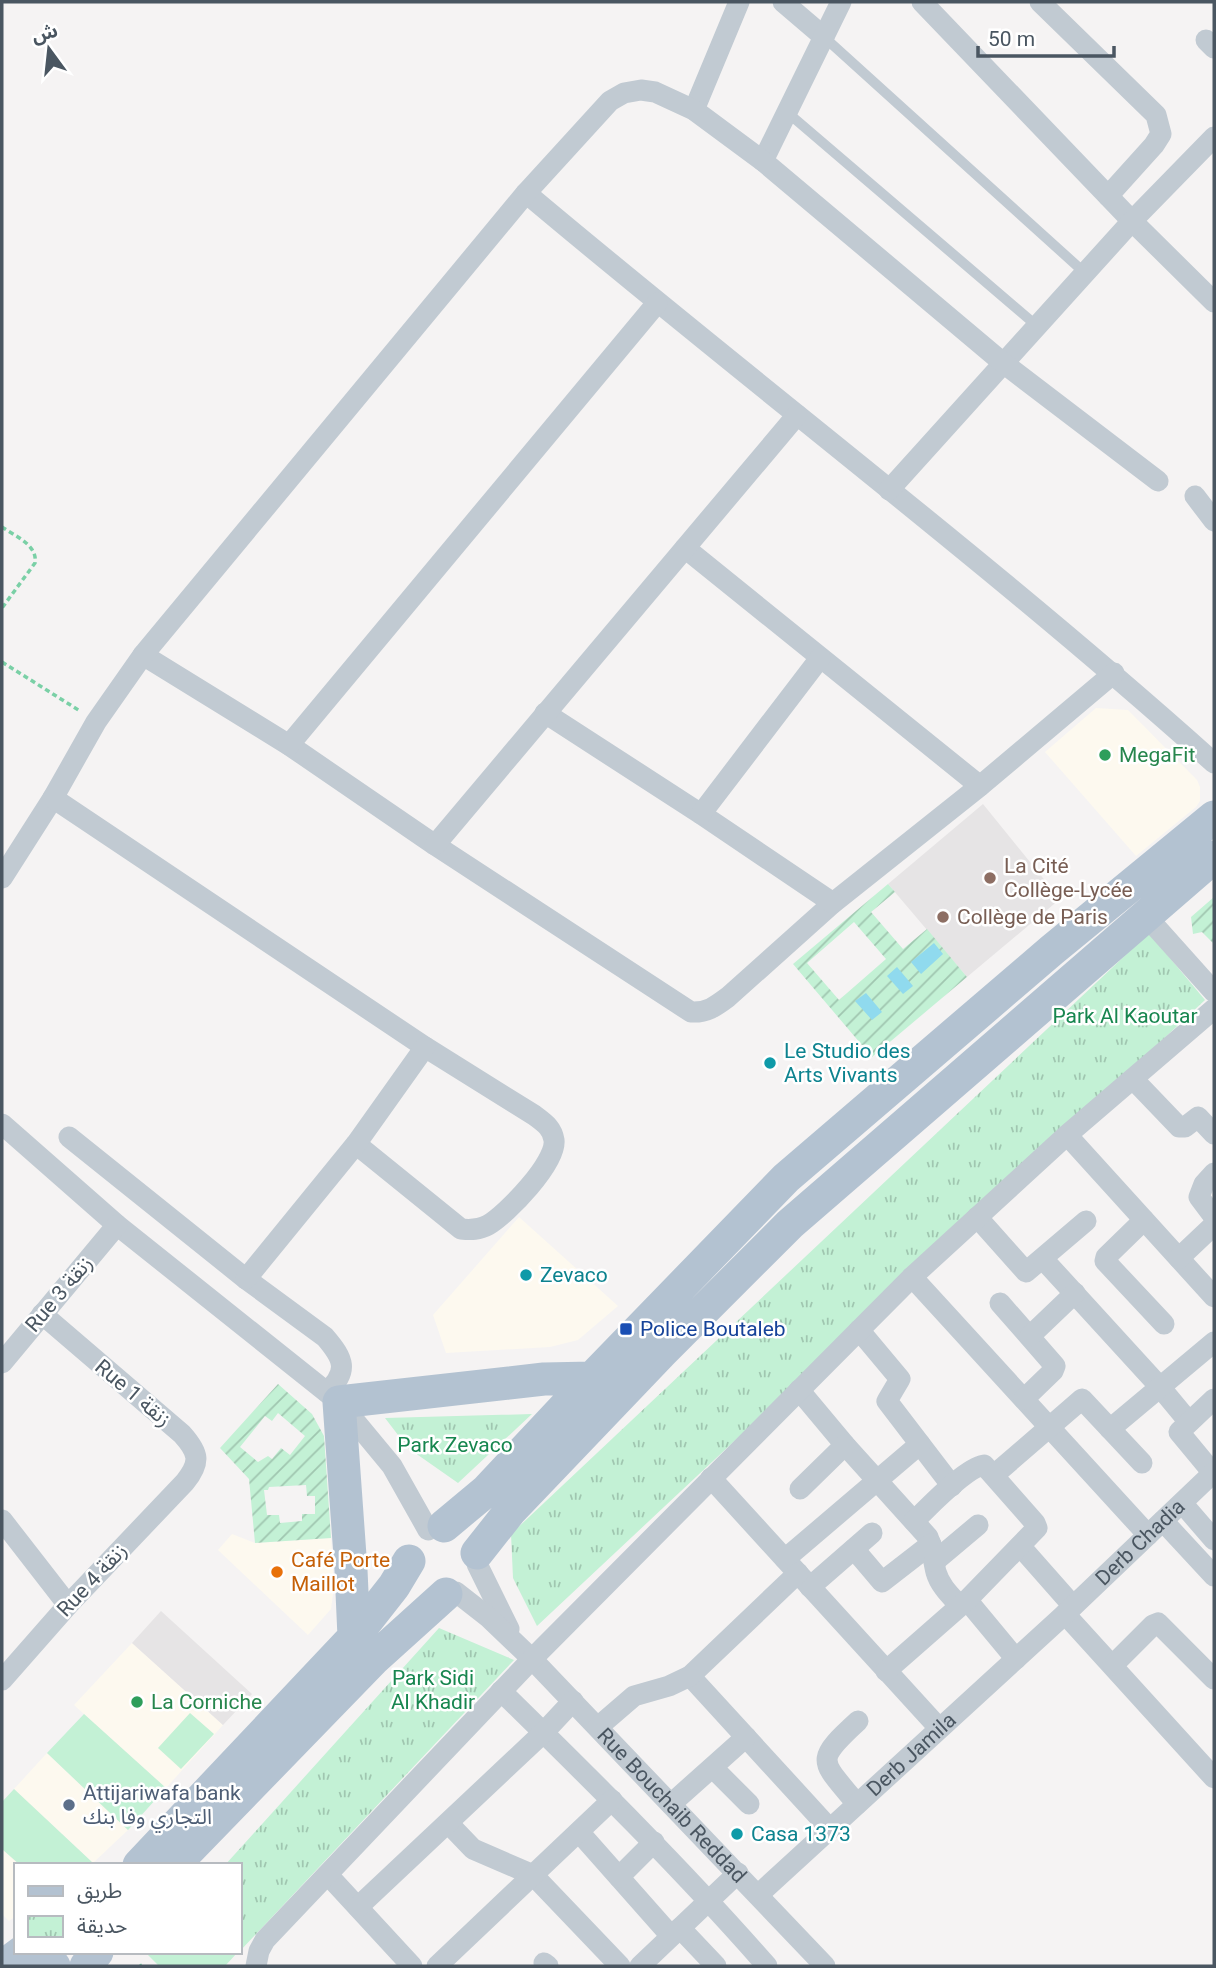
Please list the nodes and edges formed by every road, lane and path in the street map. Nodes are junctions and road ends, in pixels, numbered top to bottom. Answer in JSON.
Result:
{"nodes":[{"id":1,"x":739,"y":2,"type":"edge"},
{"id":2,"x":783,"y":2,"type":"edge"},
{"id":3,"x":841,"y":2,"type":"edge"},
{"id":4,"x":922,"y":2,"type":"edge"},
{"id":5,"x":1040,"y":2,"type":"edge"},
{"id":6,"x":824,"y":37,"type":"junction"},
{"id":7,"x":694,"y":110,"type":"junction"},
{"id":8,"x":788,"y":113,"type":"junction"},
{"id":9,"x":1214,"y":137,"type":"edge"},
{"id":10,"x":763,"y":161,"type":"junction"},
{"id":11,"x":526,"y":193,"type":"junction"},
{"id":12,"x":1108,"y":196,"type":"junction"},
{"id":13,"x":1132,"y":221,"type":"junction"},
{"id":14,"x":1086,"y":274,"type":"junction"},
{"id":15,"x":1214,"y":302,"type":"edge"},
{"id":16,"x":657,"y":303,"type":"junction"},
{"id":17,"x":1037,"y":326,"type":"junction"},
{"id":18,"x":1002,"y":362,"type":"junction"},
{"id":19,"x":797,"y":415,"type":"junction"},
{"id":20,"x":1158,"y":481,"type":"dead end"},
{"id":21,"x":889,"y":490,"type":"junction"},
{"id":22,"x":1195,"y":496,"type":"dead end"},
{"id":23,"x":1214,"y":521,"type":"edge"},
{"id":24,"x":2,"y":527,"type":"edge"},
{"id":25,"x":685,"y":548,"type":"junction"},
{"id":26,"x":2,"y":608,"type":"edge"},
{"id":27,"x":143,"y":655,"type":"junction"},
{"id":28,"x":820,"y":659,"type":"junction"},
{"id":29,"x":2,"y":662,"type":"edge"},
{"id":30,"x":1114,"y":673,"type":"junction"},
{"id":31,"x":545,"y":713,"type":"junction"},
{"id":32,"x":96,"y":722,"type":"junction"},
{"id":33,"x":289,"y":745,"type":"junction"},
{"id":34,"x":1214,"y":763,"type":"edge"},
{"id":35,"x":980,"y":786,"type":"junction"},
{"id":36,"x":53,"y":798,"type":"junction"},
{"id":37,"x":701,"y":814,"type":"junction"},
{"id":38,"x":1214,"y":817,"type":"edge"},
{"id":39,"x":435,"y":845,"type":"junction"},
{"id":40,"x":1214,"y":857,"type":"edge"},
{"id":41,"x":2,"y":878,"type":"edge"},
{"id":42,"x":833,"y":904,"type":"junction"},
{"id":43,"x":1146,"y":916,"type":"junction"},
{"id":44,"x":1214,"y":992,"type":"edge"},
{"id":45,"x":1214,"y":1009,"type":"edge"},
{"id":46,"x":425,"y":1047,"type":"junction"},
{"id":47,"x":1133,"y":1079,"type":"junction"},
{"id":48,"x":2,"y":1124,"type":"edge"},
{"id":49,"x":1214,"y":1134,"type":"edge"},
{"id":50,"x":1068,"y":1135,"type":"junction"},
{"id":51,"x":69,"y":1137,"type":"dead end"},
{"id":52,"x":356,"y":1144,"type":"junction"},
{"id":53,"x":1214,"y":1173,"type":"edge"},
{"id":54,"x":977,"y":1217,"type":"junction"},
{"id":55,"x":1214,"y":1217,"type":"edge"},
{"id":56,"x":1144,"y":1220,"type":"junction"},
{"id":57,"x":1086,"y":1221,"type":"dead end"},
{"id":58,"x":117,"y":1225,"type":"junction"},
{"id":59,"x":1214,"y":1225,"type":"edge"},
{"id":60,"x":1179,"y":1258,"type":"junction"},
{"id":61,"x":1043,"y":1259,"type":"junction"},
{"id":62,"x":912,"y":1277,"type":"junction"},
{"id":63,"x":246,"y":1279,"type":"junction"},
{"id":64,"x":1211,"y":1286,"type":"edge"},
{"id":65,"x":1075,"y":1293,"type":"junction"},
{"id":66,"x":1000,"y":1303,"type":"dead end"},
{"id":67,"x":42,"y":1314,"type":"junction"},
{"id":68,"x":1164,"y":1324,"type":"dead end"},
{"id":69,"x":859,"y":1330,"type":"junction"},
{"id":70,"x":1030,"y":1336,"type":"junction"},
{"id":71,"x":1214,"y":1342,"type":"edge"},
{"id":72,"x":2,"y":1363,"type":"edge"},
{"id":73,"x":592,"y":1378,"type":"junction"},
{"id":74,"x":1160,"y":1387,"type":"junction"},
{"id":75,"x":799,"y":1391,"type":"junction"},
{"id":76,"x":333,"y":1397,"type":"junction"},
{"id":77,"x":1024,"y":1399,"type":"junction"},
{"id":78,"x":1214,"y":1399,"type":"edge"},
{"id":79,"x":1189,"y":1422,"type":"junction"},
{"id":80,"x":1049,"y":1427,"type":"junction"},
{"id":81,"x":1110,"y":1429,"type":"junction"},
{"id":82,"x":920,"y":1444,"type":"junction"},
{"id":83,"x":845,"y":1445,"type":"junction"},
{"id":84,"x":1142,"y":1463,"type":"dead end"},
{"id":85,"x":1214,"y":1473,"type":"edge"},
{"id":86,"x":993,"y":1475,"type":"junction"},
{"id":87,"x":711,"y":1478,"type":"junction"},
{"id":88,"x":876,"y":1479,"type":"junction"},
{"id":89,"x":185,"y":1482,"type":"joint"},
{"id":90,"x":952,"y":1486,"type":"junction"},
{"id":91,"x":800,"y":1489,"type":"dead end"},
{"id":92,"x":1183,"y":1504,"type":"junction"},
{"id":93,"x":2,"y":1520,"type":"edge"},
{"id":94,"x":914,"y":1521,"type":"junction"},
{"id":95,"x":978,"y":1525,"type":"dead end"},
{"id":96,"x":436,"y":1528,"type":"junction"},
{"id":97,"x":1156,"y":1528,"type":"junction"},
{"id":98,"x":872,"y":1533,"type":"dead end"},
{"id":99,"x":1214,"y":1540,"type":"edge"},
{"id":100,"x":1020,"y":1546,"type":"junction"},
{"id":101,"x":854,"y":1549,"type":"junction"},
{"id":102,"x":933,"y":1553,"type":"junction"},
{"id":103,"x":477,"y":1559,"type":"junction"},
{"id":104,"x":409,"y":1561,"type":"junction"},
{"id":105,"x":1210,"y":1562,"type":"edge"},
{"id":106,"x":798,"y":1573,"type":"junction"},
{"id":107,"x":451,"y":1593,"type":"junction"},
{"id":108,"x":963,"y":1603,"type":"junction"},
{"id":109,"x":68,"y":1605,"type":"junction"},
{"id":110,"x":1069,"y":1610,"type":"junction"},
{"id":111,"x":354,"y":1637,"type":"junction"},
{"id":112,"x":525,"y":1653,"type":"junction"},
{"id":113,"x":1016,"y":1660,"type":"junction"},
{"id":114,"x":1114,"y":1665,"type":"junction"},
{"id":115,"x":886,"y":1671,"type":"junction"},
{"id":116,"x":690,"y":1676,"type":"junction"},
{"id":117,"x":1214,"y":1679,"type":"edge"},
{"id":118,"x":2,"y":1680,"type":"edge"},
{"id":119,"x":501,"y":1691,"type":"junction"},
{"id":120,"x":573,"y":1701,"type":"junction"},
{"id":121,"x":858,"y":1721,"type":"dead end"},
{"id":122,"x":598,"y":1727,"type":"junction"},
{"id":123,"x":939,"y":1728,"type":"junction"},
{"id":124,"x":544,"y":1732,"type":"junction"},
{"id":125,"x":746,"y":1737,"type":"junction"},
{"id":126,"x":713,"y":1768,"type":"junction"},
{"id":127,"x":1214,"y":1776,"type":"edge"},
{"id":128,"x":612,"y":1800,"type":"junction"},
{"id":129,"x":671,"y":1804,"type":"junction"},
{"id":130,"x":749,"y":1804,"type":"dead end"},
{"id":131,"x":857,"y":1804,"type":"junction"},
{"id":132,"x":447,"y":1823,"type":"junction"},
{"id":133,"x":830,"y":1829,"type":"junction"},
{"id":134,"x":579,"y":1832,"type":"junction"},
{"id":135,"x":653,"y":1842,"type":"junction"},
{"id":136,"x":141,"y":1863,"type":"edge"},
{"id":137,"x":176,"y":1863,"type":"edge"},
{"id":138,"x":738,"y":1874,"type":"junction"},
{"id":139,"x":328,"y":1875,"type":"junction"},
{"id":140,"x":533,"y":1875,"type":"junction"},
{"id":141,"x":619,"y":1877,"type":"junction"},
{"id":142,"x":758,"y":1895,"type":"junction"},
{"id":143,"x":709,"y":1900,"type":"junction"},
{"id":144,"x":358,"y":1907,"type":"junction"},
{"id":145,"x":676,"y":1932,"type":"junction"},
{"id":146,"x":19,"y":1954,"type":"edge"},
{"id":147,"x":815,"y":1963,"type":"edge"},
{"id":148,"x":3,"y":1966,"type":"edge"},
{"id":149,"x":256,"y":1966,"type":"edge"},
{"id":150,"x":412,"y":1966,"type":"edge"},
{"id":151,"x":437,"y":1966,"type":"edge"},
{"id":152,"x":620,"y":1966,"type":"edge"},
{"id":153,"x":640,"y":1966,"type":"edge"},
{"id":154,"x":716,"y":1966,"type":"edge"},
{"id":155,"x":767,"y":1966,"type":"edge"}],
"edges":[{"from":1,"to":7,"type":"street"},
{"from":2,"to":6,"type":"street"},
{"from":3,"to":6,"type":"street"},
{"from":4,"to":12,"type":"street"},
{"from":5,"to":12,"type":"street"},
{"from":6,"to":8,"type":"street"},
{"from":6,"to":14,"type":"lane"},
{"from":7,"to":10,"type":"street"},
{"from":7,"to":11,"type":"street"},
{"from":8,"to":10,"type":"street"},
{"from":8,"to":17,"type":"lane"},
{"from":9,"to":13,"type":"street"},
{"from":10,"to":18,"type":"street"},
{"from":11,"to":16,"type":"street"},
{"from":11,"to":27,"type":"street"},
{"from":12,"to":13,"type":"street"},
{"from":13,"to":14,"type":"street"},
{"from":13,"to":15,"type":"street"},
{"from":14,"to":17,"type":"street"},
{"from":16,"to":19,"type":"street"},
{"from":16,"to":33,"type":"street"},
{"from":17,"to":18,"type":"street"},
{"from":18,"to":20,"type":"street"},
{"from":18,"to":21,"type":"street"},
{"from":19,"to":21,"type":"street"},
{"from":19,"to":25,"type":"street"},
{"from":21,"to":30,"type":"street"},
{"from":22,"to":23,"type":"street"},
{"from":24,"to":26,"type":"path"},
{"from":25,"to":28,"type":"street"},
{"from":25,"to":31,"type":"street"},
{"from":27,"to":32,"type":"street"},
{"from":27,"to":33,"type":"street"},
{"from":28,"to":35,"type":"street"},
{"from":28,"to":37,"type":"street"},
{"from":29,"to":32,"type":"path"},
{"from":30,"to":34,"type":"street"},
{"from":30,"to":35,"type":"street"},
{"from":31,"to":37,"type":"street"},
{"from":31,"to":39,"type":"street"},
{"from":32,"to":36,"type":"street"},
{"from":33,"to":39,"type":"street"},
{"from":35,"to":42,"type":"street"},
{"from":36,"to":41,"type":"street"},
{"from":36,"to":46,"type":"street"},
{"from":37,"to":42,"type":"street"},
{"from":38,"to":73,"type":"main road"},
{"from":39,"to":42,"type":"street"},
{"from":40,"to":43,"type":"main road"},
{"from":43,"to":44,"type":"street"},
{"from":43,"to":103,"type":"main road"},
{"from":45,"to":47,"type":"street"},
{"from":46,"to":52,"type":"street"},
{"from":46,"to":52,"type":"street"},
{"from":47,"to":49,"type":"street"},
{"from":47,"to":50,"type":"street"},
{"from":48,"to":58,"type":"street"},
{"from":50,"to":54,"type":"street"},
{"from":50,"to":56,"type":"street"},
{"from":51,"to":63,"type":"street"},
{"from":52,"to":63,"type":"street"},
{"from":53,"to":55,"type":"street"},
{"from":54,"to":61,"type":"street"},
{"from":54,"to":62,"type":"street"},
{"from":56,"to":60,"type":"street"},
{"from":56,"to":68,"type":"street"},
{"from":57,"to":61,"type":"street"},
{"from":58,"to":67,"type":"street","name":"Rue 3 زنقة"},
{"from":58,"to":76,"type":"street"},
{"from":59,"to":60,"type":"street"},
{"from":60,"to":64,"type":"street"},
{"from":61,"to":65,"type":"street"},
{"from":62,"to":69,"type":"street"},
{"from":62,"to":77,"type":"street"},
{"from":63,"to":76,"type":"street"},
{"from":65,"to":70,"type":"street"},
{"from":65,"to":74,"type":"street"},
{"from":66,"to":70,"type":"street"},
{"from":67,"to":72,"type":"street","name":"Rue 3 زنقة"},
{"from":67,"to":89,"type":"street","name":"Rue 1 زنقة"},
{"from":69,"to":75,"type":"street"},
{"from":69,"to":82,"type":"street"},
{"from":70,"to":77,"type":"street"},
{"from":71,"to":74,"type":"street"},
{"from":73,"to":76,"type":"main road"},
{"from":73,"to":96,"type":"main road"},
{"from":74,"to":79,"type":"street"},
{"from":74,"to":81,"type":"street"},
{"from":75,"to":83,"type":"street"},
{"from":75,"to":87,"type":"street"},
{"from":76,"to":96,"type":"street"},
{"from":76,"to":111,"type":"main road"},
{"from":77,"to":80,"type":"street"},
{"from":78,"to":79,"type":"street"},
{"from":79,"to":85,"type":"street"},
{"from":80,"to":81,"type":"street"},
{"from":80,"to":86,"type":"street"},
{"from":80,"to":97,"type":"street"},
{"from":81,"to":84,"type":"street"},
{"from":82,"to":88,"type":"street"},
{"from":82,"to":90,"type":"street"},
{"from":83,"to":88,"type":"street"},
{"from":83,"to":91,"type":"street"},
{"from":85,"to":92,"type":"street","name":"Derb Chadia"},
{"from":86,"to":90,"type":"street"},
{"from":86,"to":100,"type":"street"},
{"from":87,"to":106,"type":"street"},
{"from":87,"to":112,"type":"street"},
{"from":88,"to":94,"type":"street"},
{"from":88,"to":106,"type":"street"},
{"from":89,"to":109,"type":"street","name":"Rue 4 زنقة"},
{"from":90,"to":94,"type":"street"},
{"from":92,"to":97,"type":"street","name":"Derb Chadia"},
{"from":92,"to":99,"type":"street"},
{"from":93,"to":109,"type":"street"},
{"from":94,"to":102,"type":"street"},
{"from":95,"to":102,"type":"street"},
{"from":96,"to":103,"type":"main road"},
{"from":96,"to":104,"type":"main road"},
{"from":97,"to":105,"type":"street"},
{"from":97,"to":110,"type":"street","name":"Derb Chadia"},
{"from":98,"to":101,"type":"street"},
{"from":100,"to":108,"type":"street"},
{"from":100,"to":110,"type":"street"},
{"from":101,"to":102,"type":"street"},
{"from":101,"to":106,"type":"street"},
{"from":102,"to":108,"type":"street"},
{"from":103,"to":107,"type":"main road"},
{"from":103,"to":112,"type":"street","name":"Rue Bouchaib Reddad"},
{"from":104,"to":107,"type":"main road"},
{"from":104,"to":111,"type":"main road"},
{"from":106,"to":115,"type":"street"},
{"from":106,"to":116,"type":"street"},
{"from":107,"to":112,"type":"street","name":"Rue Bouchaib Reddad"},
{"from":107,"to":137,"type":"main road"},
{"from":108,"to":113,"type":"street"},
{"from":108,"to":115,"type":"street"},
{"from":109,"to":118,"type":"street","name":"Rue 4 زنقة"},
{"from":110,"to":113,"type":"street","name":"Derb Jamila"},
{"from":110,"to":114,"type":"street"},
{"from":111,"to":136,"type":"main road"},
{"from":112,"to":119,"type":"street"},
{"from":112,"to":120,"type":"street","name":"Rue Bouchaib Reddad"},
{"from":113,"to":123,"type":"street","name":"Derb Jamila"},
{"from":114,"to":117,"type":"street"},
{"from":114,"to":127,"type":"street"},
{"from":115,"to":123,"type":"street"},
{"from":116,"to":122,"type":"street"},
{"from":116,"to":125,"type":"street"},
{"from":119,"to":124,"type":"street"},
{"from":119,"to":139,"type":"street"},
{"from":120,"to":122,"type":"street","name":"Rue Bouchaib Reddad"},
{"from":120,"to":124,"type":"street"},
{"from":121,"to":131,"type":"street"},
{"from":122,"to":129,"type":"street","name":"Rue Bouchaib Reddad"},
{"from":123,"to":131,"type":"street","name":"Derb Jamila"},
{"from":124,"to":128,"type":"street"},
{"from":124,"to":132,"type":"street"},
{"from":125,"to":126,"type":"street"},
{"from":125,"to":133,"type":"street"},
{"from":126,"to":129,"type":"street"},
{"from":126,"to":130,"type":"street"},
{"from":128,"to":134,"type":"street"},
{"from":128,"to":135,"type":"street"},
{"from":129,"to":138,"type":"street","name":"Rue Bouchaib Reddad"},
{"from":131,"to":133,"type":"street","name":"Derb Jamila"},
{"from":132,"to":140,"type":"street"},
{"from":132,"to":144,"type":"street"},
{"from":133,"to":142,"type":"street","name":"Derb Jamila"},
{"from":134,"to":140,"type":"street"},
{"from":134,"to":141,"type":"street"},
{"from":135,"to":141,"type":"street"},
{"from":135,"to":143,"type":"street"},
{"from":138,"to":142,"type":"street","name":"Rue Bouchaib Reddad"},
{"from":138,"to":143,"type":"street"},
{"from":139,"to":144,"type":"street"},
{"from":139,"to":149,"type":"street"},
{"from":140,"to":151,"type":"street"},
{"from":140,"to":152,"type":"street"},
{"from":141,"to":145,"type":"street"},
{"from":142,"to":147,"type":"street","name":"Rue Bouchaib Reddad"},
{"from":143,"to":145,"type":"street"},
{"from":143,"to":155,"type":"street"},
{"from":144,"to":150,"type":"street"},
{"from":145,"to":153,"type":"street"},
{"from":145,"to":154,"type":"street"},
{"from":146,"to":148,"type":"main road"}]}
